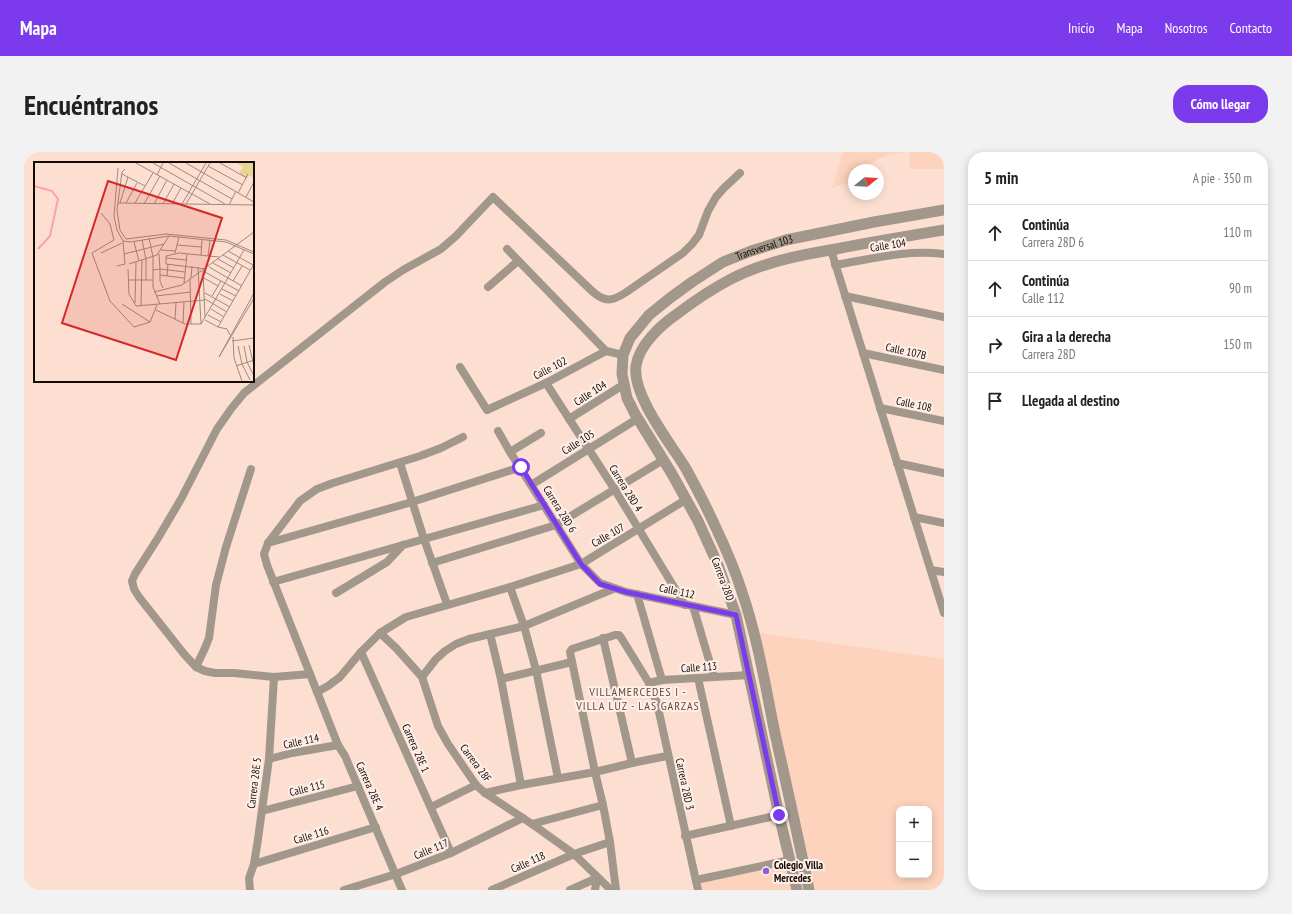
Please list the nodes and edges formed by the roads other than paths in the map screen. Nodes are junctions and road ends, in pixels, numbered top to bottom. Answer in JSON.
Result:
{"nodes":[{"id":1,"x":740,"y":173,"type":"dead end"},
{"id":2,"x":944,"y":210,"type":"edge"},
{"id":3,"x":944,"y":230,"type":"edge"},
{"id":4,"x":507,"y":249,"type":"dead end"},
{"id":5,"x":831,"y":250,"type":"junction"},
{"id":6,"x":944,"y":254,"type":"edge"},
{"id":7,"x":518,"y":261,"type":"junction"},
{"id":8,"x":835,"y":265,"type":"junction"},
{"id":9,"x":488,"y":287,"type":"dead end"},
{"id":10,"x":845,"y":296,"type":"junction"},
{"id":11,"x":944,"y":317,"type":"edge"},
{"id":12,"x":606,"y":351,"type":"junction"},
{"id":13,"x":863,"y":353,"type":"junction"},
{"id":14,"x":623,"y":355,"type":"junction"},
{"id":15,"x":638,"y":358,"type":"joint"},
{"id":16,"x":460,"y":367,"type":"dead end"},
{"id":17,"x":944,"y":370,"type":"edge"},
{"id":18,"x":546,"y":383,"type":"junction"},
{"id":19,"x":623,"y":385,"type":"junction"},
{"id":20,"x":880,"y":408,"type":"junction"},
{"id":21,"x":637,"y":419,"type":"junction"},
{"id":22,"x":570,"y":420,"type":"junction"},
{"id":23,"x":944,"y":421,"type":"edge"},
{"id":24,"x":498,"y":431,"type":"dead end"},
{"id":25,"x":541,"y":433,"type":"dead end"},
{"id":26,"x":463,"y":437,"type":"dead end"},
{"id":27,"x":589,"y":449,"type":"junction"},
{"id":28,"x":510,"y":452,"type":"junction"},
{"id":29,"x":663,"y":460,"type":"junction"},
{"id":30,"x":400,"y":463,"type":"junction"},
{"id":31,"x":897,"y":463,"type":"junction"},
{"id":32,"x":521,"y":467,"type":"junction"},
{"id":33,"x":251,"y":469,"type":"dead end"},
{"id":34,"x":944,"y":473,"type":"edge"},
{"id":35,"x":532,"y":485,"type":"junction"},
{"id":36,"x":615,"y":490,"type":"junction"},
{"id":37,"x":687,"y":500,"type":"junction"},
{"id":38,"x":412,"y":502,"type":"junction"},
{"id":39,"x":544,"y":505,"type":"junction"},
{"id":40,"x":914,"y":517,"type":"junction"},
{"id":41,"x":944,"y":523,"type":"edge"},
{"id":42,"x":556,"y":525,"type":"junction"},
{"id":43,"x":639,"y":530,"type":"junction"},
{"id":44,"x":424,"y":539,"type":"junction"},
{"id":45,"x":268,"y":543,"type":"junction"},
{"id":46,"x":403,"y":545,"type":"junction"},
{"id":47,"x":432,"y":563,"type":"junction"},
{"id":48,"x":581,"y":564,"type":"junction"},
{"id":49,"x":931,"y":570,"type":"junction"},
{"id":50,"x":944,"y":572,"type":"edge"},
{"id":51,"x":273,"y":582,"type":"junction"},
{"id":52,"x":510,"y":587,"type":"junction"},
{"id":53,"x":613,"y":588,"type":"junction"},
{"id":54,"x":336,"y":593,"type":"dead end"},
{"id":55,"x":637,"y":594,"type":"junction"},
{"id":56,"x":447,"y":604,"type":"junction"},
{"id":57,"x":689,"y":605,"type":"junction"},
{"id":58,"x":944,"y":613,"type":"edge"},
{"id":59,"x":736,"y":615,"type":"junction"},
{"id":60,"x":524,"y":626,"type":"junction"},
{"id":61,"x":380,"y":633,"type":"junction"},
{"id":62,"x":490,"y":634,"type":"junction"},
{"id":63,"x":603,"y":638,"type":"junction"},
{"id":64,"x":361,"y":652,"type":"junction"},
{"id":65,"x":572,"y":662,"type":"junction"},
{"id":66,"x":196,"y":667,"type":"junction"},
{"id":67,"x":536,"y":670,"type":"junction"},
{"id":68,"x":310,"y":674,"type":"junction"},
{"id":69,"x":750,"y":675,"type":"junction"},
{"id":70,"x":274,"y":677,"type":"junction"},
{"id":71,"x":422,"y":677,"type":"junction"},
{"id":72,"x":714,"y":677,"type":"junction"},
{"id":73,"x":698,"y":678,"type":"junction"},
{"id":74,"x":501,"y":679,"type":"junction"},
{"id":75,"x":662,"y":680,"type":"junction"},
{"id":76,"x":649,"y":683,"type":"junction"},
{"id":77,"x":318,"y":692,"type":"junction"},
{"id":78,"x":338,"y":744,"type":"junction"},
{"id":79,"x":668,"y":756,"type":"junction"},
{"id":80,"x":268,"y":759,"type":"junction"},
{"id":81,"x":632,"y":763,"type":"junction"},
{"id":82,"x":595,"y":772,"type":"junction"},
{"id":83,"x":558,"y":778,"type":"junction"},
{"id":84,"x":476,"y":785,"type":"junction"},
{"id":85,"x":521,"y":785,"type":"junction"},
{"id":86,"x":358,"y":786,"type":"junction"},
{"id":87,"x":485,"y":793,"type":"junction"},
{"id":88,"x":603,"y":805,"type":"junction"},
{"id":89,"x":431,"y":807,"type":"junction"},
{"id":90,"x":262,"y":810,"type":"junction"},
{"id":91,"x":779,"y":815,"type":"junction"},
{"id":92,"x":523,"y":818,"type":"junction"},
{"id":93,"x":532,"y":824,"type":"junction"},
{"id":94,"x":731,"y":826,"type":"junction"},
{"id":95,"x":376,"y":827,"type":"junction"},
{"id":96,"x":685,"y":836,"type":"junction"},
{"id":97,"x":610,"y":842,"type":"junction"},
{"id":98,"x":451,"y":853,"type":"junction"},
{"id":99,"x":574,"y":854,"type":"junction"},
{"id":100,"x":790,"y":860,"type":"junction"},
{"id":101,"x":254,"y":864,"type":"junction"},
{"id":102,"x":396,"y":874,"type":"junction"},
{"id":103,"x":597,"y":878,"type":"junction"},
{"id":104,"x":696,"y":880,"type":"junction"},
{"id":105,"x":250,"y":890,"type":"edge"},
{"id":106,"x":344,"y":890,"type":"edge"},
{"id":107,"x":402,"y":890,"type":"edge"},
{"id":108,"x":492,"y":890,"type":"edge"},
{"id":109,"x":570,"y":890,"type":"edge"},
{"id":110,"x":595,"y":890,"type":"edge"},
{"id":111,"x":611,"y":890,"type":"edge"},
{"id":112,"x":616,"y":890,"type":"edge"},
{"id":113,"x":698,"y":890,"type":"edge"},
{"id":114,"x":797,"y":890,"type":"edge"},
{"id":115,"x":809,"y":890,"type":"edge"}],
"edges":[{"from":1,"to":66,"type":"street"},
{"from":2,"to":14,"type":"street","name":"Transversal 103"},
{"from":3,"to":5,"type":"street","name":"Transversal 103"},
{"from":4,"to":7,"type":"street"},
{"from":5,"to":8,"type":"street"},
{"from":5,"to":15,"type":"street","name":"Transversal 103"},
{"from":6,"to":8,"type":"street","name":"Calle 104"},
{"from":7,"to":9,"type":"street"},
{"from":7,"to":12,"type":"street"},
{"from":8,"to":10,"type":"street"},
{"from":10,"to":11,"type":"street"},
{"from":10,"to":13,"type":"street"},
{"from":12,"to":14,"type":"street"},
{"from":12,"to":18,"type":"street","name":"Calle 102"},
{"from":13,"to":17,"type":"street","name":"Calle 107B"},
{"from":13,"to":20,"type":"street"},
{"from":14,"to":19,"type":"street","name":"Carrera 28D"},
{"from":15,"to":115,"type":"street","name":"Carrera 28D"},
{"from":16,"to":18,"type":"street","name":"Calle 102"},
{"from":18,"to":22,"type":"street","name":"Carrera 28D 4"},
{"from":19,"to":21,"type":"street","name":"Carrera 28D"},
{"from":19,"to":22,"type":"street","name":"Calle 104"},
{"from":20,"to":23,"type":"street","name":"Calle 108"},
{"from":20,"to":31,"type":"street"},
{"from":21,"to":27,"type":"street","name":"Calle 105"},
{"from":21,"to":29,"type":"street","name":"Carrera 28D"},
{"from":22,"to":27,"type":"street","name":"Carrera 28D 4"},
{"from":24,"to":28,"type":"street","name":"Carrera 28D 6"},
{"from":25,"to":28,"type":"street"},
{"from":26,"to":30,"type":"street"},
{"from":27,"to":35,"type":"street","name":"Calle 105"},
{"from":27,"to":36,"type":"street","name":"Carrera 28D 4"},
{"from":28,"to":32,"type":"street","name":"Carrera 28D 6"},
{"from":29,"to":36,"type":"street"},
{"from":29,"to":37,"type":"street","name":"Carrera 28D"},
{"from":30,"to":38,"type":"street"},
{"from":30,"to":45,"type":"street"},
{"from":31,"to":34,"type":"street"},
{"from":31,"to":40,"type":"street"},
{"from":32,"to":35,"type":"street","name":"Carrera 28D 6"},
{"from":32,"to":38,"type":"street"},
{"from":33,"to":66,"type":"street"},
{"from":35,"to":39,"type":"street","name":"Carrera 28D 6"},
{"from":36,"to":42,"type":"street"},
{"from":36,"to":43,"type":"street","name":"Carrera 28D 4"},
{"from":37,"to":43,"type":"street","name":"Calle 107"},
{"from":37,"to":59,"type":"street","name":"Carrera 28D"},
{"from":38,"to":44,"type":"street"},
{"from":38,"to":45,"type":"street"},
{"from":39,"to":42,"type":"street","name":"Carrera 28D 6"},
{"from":39,"to":44,"type":"street"},
{"from":40,"to":41,"type":"street"},
{"from":40,"to":49,"type":"street"},
{"from":42,"to":47,"type":"street"},
{"from":42,"to":48,"type":"street","name":"Carrera 28D 6"},
{"from":43,"to":48,"type":"street","name":"Calle 107"},
{"from":43,"to":57,"type":"street","name":"Carrera 28D 4"},
{"from":44,"to":46,"type":"street"},
{"from":44,"to":47,"type":"street"},
{"from":45,"to":51,"type":"street","name":"Carrera 28E 4"},
{"from":46,"to":51,"type":"street"},
{"from":46,"to":54,"type":"street"},
{"from":47,"to":56,"type":"street"},
{"from":48,"to":52,"type":"street","name":"Calle 107"},
{"from":48,"to":53,"type":"street","name":"Carrera 28D 6"},
{"from":49,"to":50,"type":"street"},
{"from":49,"to":58,"type":"street"},
{"from":51,"to":68,"type":"street","name":"Carrera 28E 4"},
{"from":52,"to":56,"type":"street","name":"Calle 107"},
{"from":52,"to":60,"type":"street"},
{"from":53,"to":55,"type":"street","name":"Calle 112"},
{"from":53,"to":60,"type":"street"},
{"from":55,"to":57,"type":"street","name":"Calle 112"},
{"from":55,"to":75,"type":"street"},
{"from":56,"to":61,"type":"street","name":"Calle 107"},
{"from":57,"to":59,"type":"street","name":"Calle 112"},
{"from":57,"to":72,"type":"street","name":"Carrera 28D 4"},
{"from":59,"to":69,"type":"street","name":"Carrera 28D"},
{"from":60,"to":62,"type":"street"},
{"from":60,"to":67,"type":"street"},
{"from":61,"to":64,"type":"street","name":"Calle 107"},
{"from":61,"to":71,"type":"street","name":"Carrera 28F"},
{"from":62,"to":71,"type":"street"},
{"from":62,"to":74,"type":"street"},
{"from":63,"to":65,"type":"street"},
{"from":63,"to":76,"type":"street"},
{"from":63,"to":81,"type":"street"},
{"from":64,"to":77,"type":"street","name":"Calle 107"},
{"from":64,"to":89,"type":"street","name":"Carrera 28E 1"},
{"from":65,"to":67,"type":"street"},
{"from":65,"to":82,"type":"street"},
{"from":66,"to":70,"type":"street"},
{"from":67,"to":74,"type":"street"},
{"from":67,"to":83,"type":"street"},
{"from":68,"to":70,"type":"street"},
{"from":68,"to":77,"type":"street","name":"Carrera 28E 4"},
{"from":69,"to":72,"type":"street","name":"Calle 113"},
{"from":69,"to":91,"type":"street","name":"Carrera 28D"},
{"from":70,"to":80,"type":"street","name":"Carrera 28E 5"},
{"from":71,"to":84,"type":"street","name":"Carrera 28F"},
{"from":72,"to":73,"type":"street","name":"Calle 113"},
{"from":73,"to":75,"type":"street","name":"Calle 113"},
{"from":73,"to":94,"type":"street"},
{"from":74,"to":85,"type":"street"},
{"from":75,"to":76,"type":"street","name":"Calle 113"},
{"from":76,"to":79,"type":"street","name":"Carrera 28D 3"},
{"from":77,"to":78,"type":"street","name":"Carrera 28E 4"},
{"from":78,"to":80,"type":"street","name":"Calle 114"},
{"from":78,"to":86,"type":"street","name":"Carrera 28E 4"},
{"from":79,"to":81,"type":"street"},
{"from":79,"to":96,"type":"street","name":"Carrera 28D 3"},
{"from":80,"to":90,"type":"street","name":"Carrera 28E 5"},
{"from":81,"to":82,"type":"street"},
{"from":82,"to":83,"type":"street"},
{"from":82,"to":88,"type":"street"},
{"from":83,"to":85,"type":"street"},
{"from":84,"to":87,"type":"street","name":"Carrera 28F"},
{"from":84,"to":89,"type":"street"},
{"from":85,"to":87,"type":"street"},
{"from":86,"to":90,"type":"street","name":"Calle 115"},
{"from":86,"to":95,"type":"street","name":"Carrera 28E 4"},
{"from":87,"to":92,"type":"street","name":"Carrera 28F"},
{"from":88,"to":93,"type":"street"},
{"from":88,"to":97,"type":"street"},
{"from":89,"to":98,"type":"street","name":"Carrera 28E 1"},
{"from":90,"to":101,"type":"street","name":"Carrera 28E 5"},
{"from":91,"to":94,"type":"street"},
{"from":91,"to":100,"type":"street","name":"Carrera 28D"},
{"from":92,"to":93,"type":"street","name":"Carrera 28F"},
{"from":92,"to":98,"type":"street","name":"Calle 117"},
{"from":93,"to":99,"type":"street","name":"Carrera 28F"},
{"from":94,"to":96,"type":"street"},
{"from":95,"to":101,"type":"street","name":"Calle 116"},
{"from":95,"to":102,"type":"street","name":"Carrera 28E 4"},
{"from":96,"to":104,"type":"street","name":"Carrera 28D 3"},
{"from":97,"to":99,"type":"street","name":"Calle 118"},
{"from":97,"to":112,"type":"street"},
{"from":98,"to":102,"type":"street","name":"Calle 117"},
{"from":99,"to":103,"type":"street","name":"Carrera 28F"},
{"from":99,"to":108,"type":"street","name":"Calle 118"},
{"from":100,"to":104,"type":"street"},
{"from":100,"to":114,"type":"street","name":"Carrera 28D"},
{"from":101,"to":105,"type":"street","name":"Carrera 28E 5"},
{"from":102,"to":106,"type":"street","name":"Calle 117"},
{"from":102,"to":107,"type":"street","name":"Carrera 28E 4"},
{"from":103,"to":109,"type":"street"},
{"from":103,"to":110,"type":"street"},
{"from":103,"to":111,"type":"street","name":"Carrera 28F"},
{"from":104,"to":113,"type":"street","name":"Carrera 28D 3"}]}
